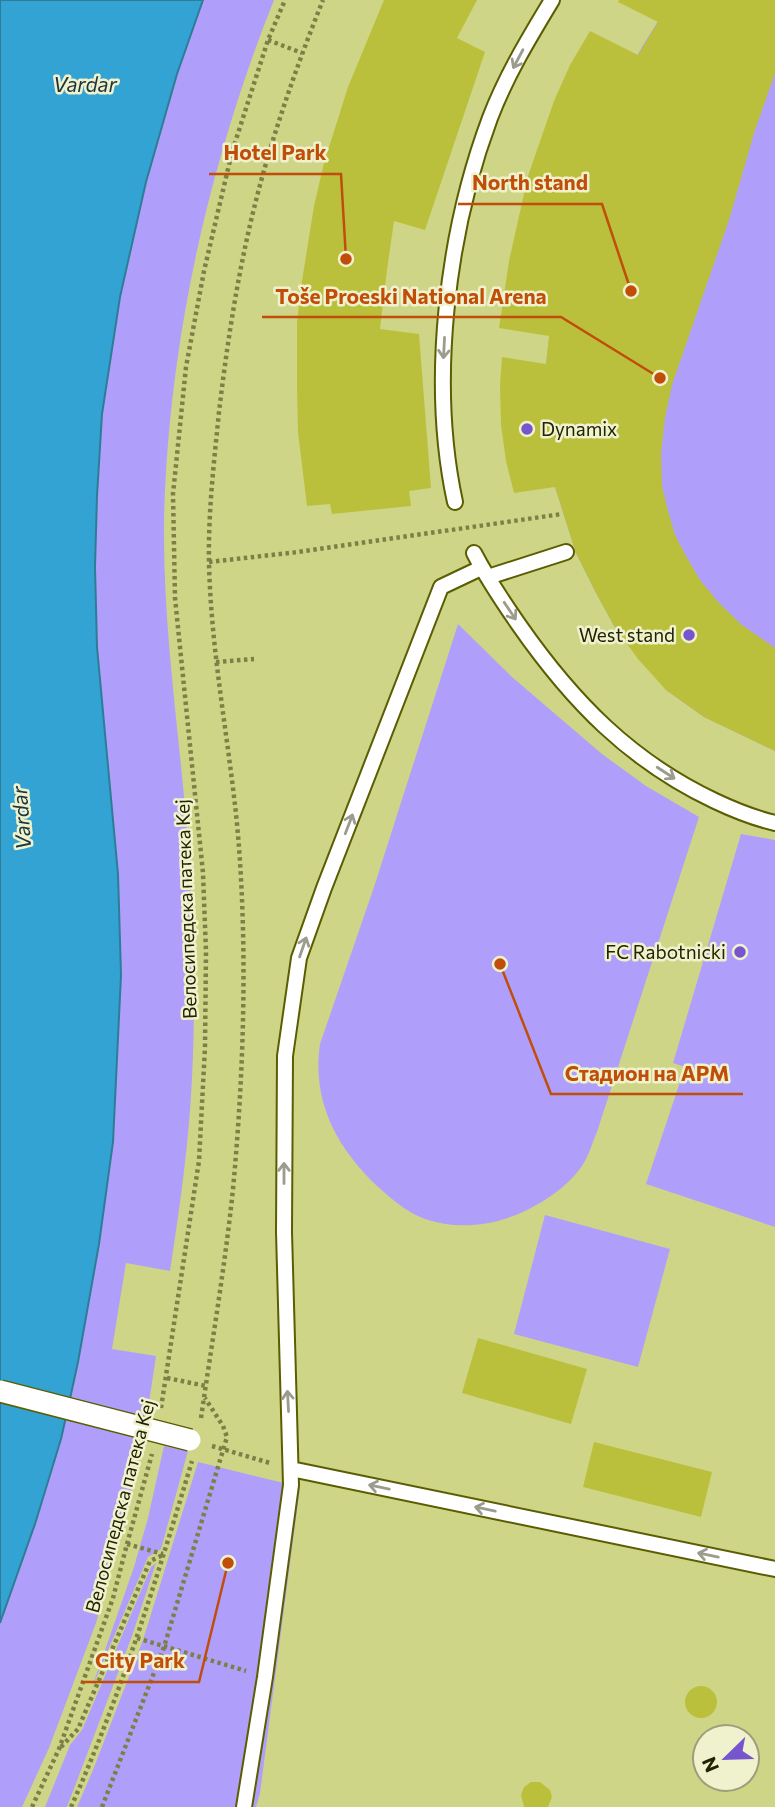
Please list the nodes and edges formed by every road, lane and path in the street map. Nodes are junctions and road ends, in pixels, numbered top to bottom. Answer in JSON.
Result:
{"nodes":[{"id":1,"x":285,"y":0,"type":"edge"},
{"id":2,"x":323,"y":0,"type":"edge"},
{"id":3,"x":552,"y":0,"type":"edge"},
{"id":4,"x":268,"y":40,"type":"junction"},
{"id":5,"x":302,"y":53,"type":"junction"},
{"id":6,"x":455,"y":502,"type":"dead end"},
{"id":7,"x":562,"y":514,"type":"dead end"},
{"id":8,"x":566,"y":552,"type":"dead end"},
{"id":9,"x":474,"y":553,"type":"dead end"},
{"id":10,"x":209,"y":562,"type":"junction"},
{"id":11,"x":485,"y":573,"type":"junction"},
{"id":12,"x":254,"y":659,"type":"dead end"},
{"id":13,"x":216,"y":662,"type":"junction"},
{"id":14,"x":775,"y":823,"type":"edge"},
{"id":15,"x":167,"y":1378,"type":"junction"},
{"id":16,"x":206,"y":1386,"type":"junction"},
{"id":17,"x":0,"y":1391,"type":"edge"},
{"id":18,"x":204,"y":1397,"type":"junction"},
{"id":19,"x":160,"y":1417,"type":"dead end"},
{"id":20,"x":194,"y":1441,"type":"junction"},
{"id":21,"x":155,"y":1443,"type":"dead end"},
{"id":22,"x":223,"y":1449,"type":"junction"},
{"id":23,"x":291,"y":1469,"type":"junction"},
{"id":24,"x":127,"y":1544,"type":"junction"},
{"id":25,"x":164,"y":1554,"type":"junction"},
{"id":26,"x":775,"y":1569,"type":"edge"},
{"id":27,"x":137,"y":1638,"type":"junction"},
{"id":28,"x":164,"y":1647,"type":"junction"},
{"id":29,"x":265,"y":1677,"type":"junction"},
{"id":30,"x":59,"y":1749,"type":"junction"},
{"id":31,"x":32,"y":1807,"type":"edge"},
{"id":32,"x":71,"y":1807,"type":"edge"},
{"id":33,"x":102,"y":1807,"type":"edge"},
{"id":34,"x":244,"y":1807,"type":"edge"}],
"edges":[{"from":1,"to":4,"type":"path","name":"Велосипедска патека Кеј"},
{"from":2,"to":5,"type":"path"},
{"from":3,"to":6,"type":"lane","one_way":true},
{"from":4,"to":5,"type":"path"},
{"from":4,"to":15,"type":"path","name":"Велосипедска патека Кеј"},
{"from":5,"to":10,"type":"path"},
{"from":7,"to":10,"type":"path"},
{"from":8,"to":11,"type":"lane"},
{"from":9,"to":11,"type":"lane"},
{"from":10,"to":13,"type":"path"},
{"from":11,"to":14,"type":"lane","one_way":true},
{"from":23,"to":11,"type":"lane","one_way":true},
{"from":12,"to":13,"type":"path"},
{"from":13,"to":16,"type":"path"},
{"from":15,"to":16,"type":"path"},
{"from":15,"to":19,"type":"path","name":"Велосипедска патека Кеј"},
{"from":16,"to":18,"type":"path"},
{"from":17,"to":20,"type":"street","bridge":true},
{"from":18,"to":20,"type":"path"},
{"from":18,"to":22,"type":"path"},
{"from":20,"to":22,"type":"path"},
{"from":20,"to":25,"type":"path"},
{"from":21,"to":24,"type":"path","name":"Велосипедска патека Кеј"},
{"from":22,"to":23,"type":"path"},
{"from":22,"to":28,"type":"path"},
{"from":26,"to":23,"type":"lane","one_way":true},
{"from":23,"to":29,"type":"lane"},
{"from":24,"to":25,"type":"path"},
{"from":24,"to":30,"type":"path","name":"Велосипедска патека Кеј"},
{"from":25,"to":27,"type":"path"},
{"from":25,"to":30,"type":"path"},
{"from":27,"to":28,"type":"path"},
{"from":27,"to":32,"type":"path"},
{"from":28,"to":29,"type":"path"},
{"from":28,"to":33,"type":"path"},
{"from":29,"to":34,"type":"lane"},
{"from":30,"to":31,"type":"path","name":"Велосипедска патека Кеј"}]}
